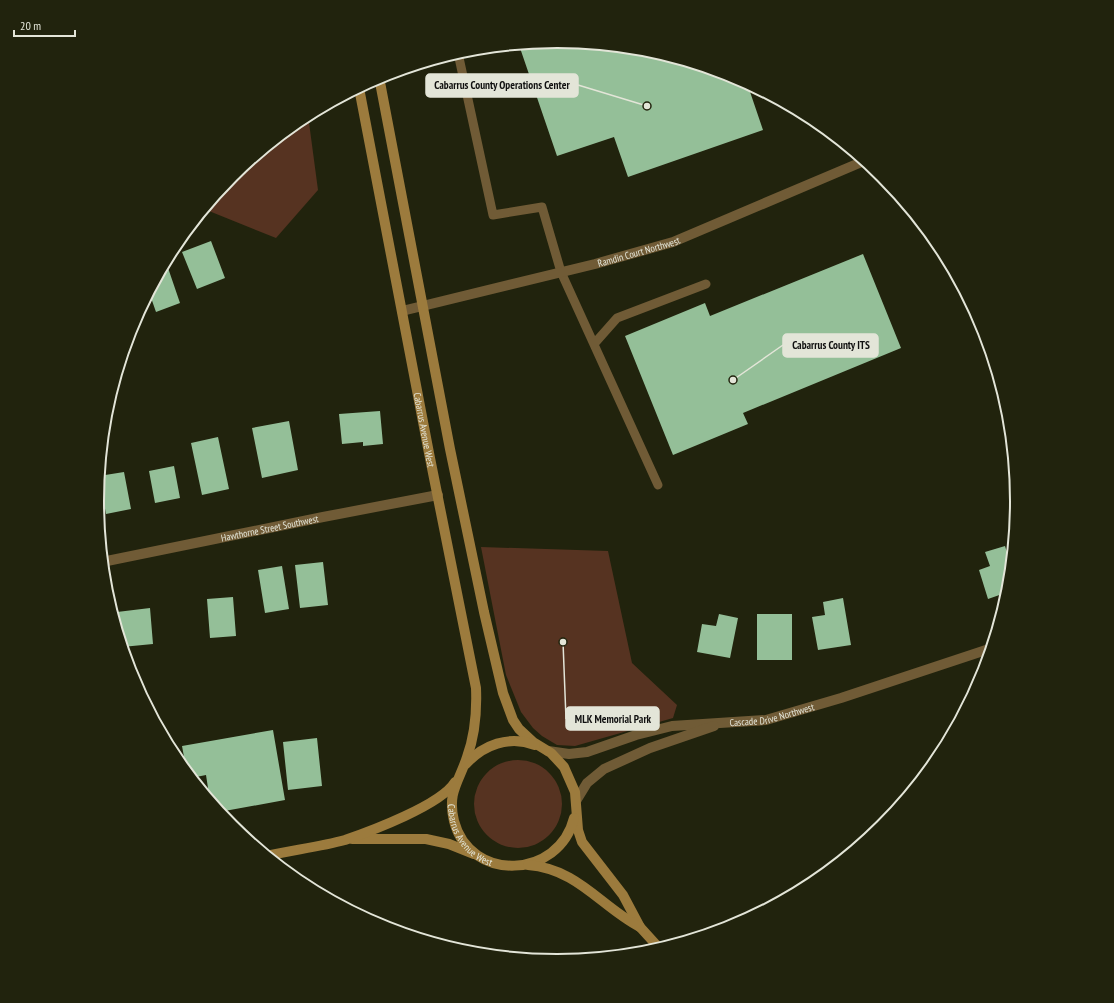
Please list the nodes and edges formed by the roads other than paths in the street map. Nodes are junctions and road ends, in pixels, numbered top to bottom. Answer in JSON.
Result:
{"nodes":[{"id":1,"x":459,"y":59,"type":"edge"},
{"id":2,"x":380,"y":84,"type":"edge"},
{"id":3,"x":360,"y":93,"type":"edge"},
{"id":4,"x":859,"y":163,"type":"edge"},
{"id":5,"x":561,"y":272,"type":"junction"},
{"id":6,"x":706,"y":284,"type":"dead end"},
{"id":7,"x":423,"y":305,"type":"junction"},
{"id":8,"x":402,"y":310,"type":"junction"},
{"id":9,"x":594,"y":344,"type":"junction"},
{"id":10,"x":658,"y":484,"type":"dead end"},
{"id":11,"x":438,"y":495,"type":"junction"},
{"id":12,"x":107,"y":561,"type":"edge"},
{"id":13,"x":985,"y":650,"type":"edge"},
{"id":14,"x":719,"y":724,"type":"junction"},
{"id":15,"x":544,"y":749,"type":"junction"},
{"id":16,"x":459,"y":775,"type":"junction"},
{"id":17,"x":576,"y":805,"type":"junction"},
{"id":18,"x":344,"y":840,"type":"junction"},
{"id":19,"x":273,"y":855,"type":"edge"},
{"id":20,"x":489,"y":861,"type":"junction"},
{"id":21,"x":527,"y":865,"type":"junction"},
{"id":22,"x":640,"y":927,"type":"junction"},
{"id":23,"x":655,"y":944,"type":"edge"}],
"edges":[{"from":1,"to":5,"type":"lane"},
{"from":2,"to":7,"type":"main road","name":"Cabarrus Avenue West"},
{"from":3,"to":8,"type":"main road","name":"Cabarrus Avenue West"},
{"from":4,"to":5,"type":"street","name":"Ramdin Court Northwest"},
{"from":5,"to":7,"type":"street","name":"Ramdin Court Northwest"},
{"from":5,"to":9,"type":"lane"},
{"from":6,"to":9,"type":"lane"},
{"from":7,"to":8,"type":"street","name":"Ramdin Court Northwest"},
{"from":7,"to":15,"type":"main road","name":"Cabarrus Avenue West"},
{"from":8,"to":11,"type":"main road","name":"Cabarrus Avenue West"},
{"from":9,"to":10,"type":"lane"},
{"from":11,"to":12,"type":"street","name":"Hawthorne Street Southwest"},
{"from":11,"to":16,"type":"main road","name":"Cabarrus Avenue West"},
{"from":13,"to":14,"type":"street","name":"Cascade Drive Northwest"},
{"from":14,"to":15,"type":"street","name":"Cascade Drive Northwest"},
{"from":14,"to":17,"type":"street"},
{"from":15,"to":16,"type":"main road"},
{"from":15,"to":17,"type":"main road","name":"Cabarrus Avenue West"},
{"from":16,"to":18,"type":"main road"},
{"from":16,"to":20,"type":"main road","name":"Cabarrus Avenue West"},
{"from":17,"to":21,"type":"main road","name":"Cabarrus Avenue West"},
{"from":17,"to":22,"type":"main road","name":"Cabarrus Avenue West"},
{"from":18,"to":19,"type":"main road"},
{"from":18,"to":20,"type":"main road"},
{"from":20,"to":21,"type":"main road","name":"Cabarrus Avenue West"},
{"from":21,"to":22,"type":"main road","name":"Cabarrus Avenue West"},
{"from":22,"to":23,"type":"main road","name":"Cabarrus Avenue West"}]}
